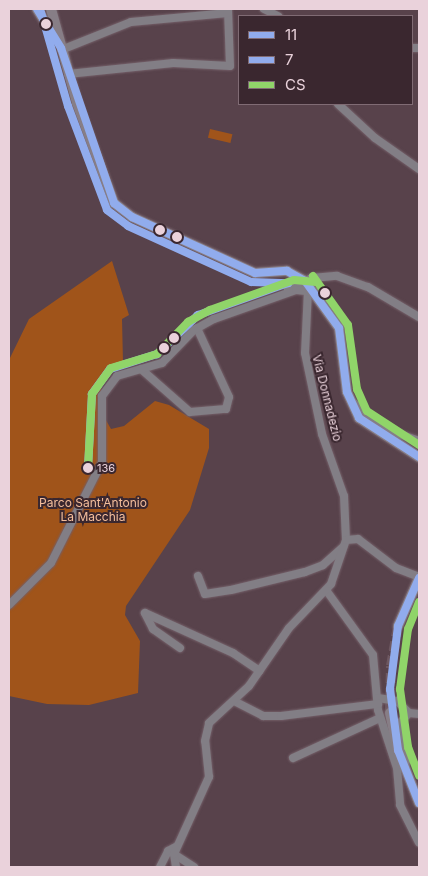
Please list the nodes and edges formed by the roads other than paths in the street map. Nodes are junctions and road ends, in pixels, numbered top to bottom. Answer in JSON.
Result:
{"nodes":[{"id":1,"x":32,"y":9,"type":"edge"},
{"id":2,"x":37,"y":9,"type":"edge"},
{"id":3,"x":51,"y":9,"type":"edge"},
{"id":4,"x":264,"y":9,"type":"edge"},
{"id":5,"x":228,"y":11,"type":"edge"},
{"id":6,"x":276,"y":15,"type":"edge"},
{"id":7,"x":46,"y":25,"type":"junction"},
{"id":8,"x":61,"y":49,"type":"junction"},
{"id":9,"x":230,"y":66,"type":"junction"},
{"id":10,"x":238,"y":69,"type":"edge"},
{"id":11,"x":68,"y":74,"type":"junction"},
{"id":12,"x":339,"y":105,"type":"edge"},
{"id":13,"x":419,"y":169,"type":"edge"},
{"id":14,"x":304,"y":288,"type":"junction"},
{"id":15,"x":419,"y":317,"type":"edge"},
{"id":16,"x":197,"y":328,"type":"junction"},
{"id":17,"x":141,"y":369,"type":"junction"},
{"id":18,"x":349,"y":398,"type":"junction"},
{"id":19,"x":419,"y":441,"type":"edge"},
{"id":20,"x":419,"y":457,"type":"edge"},
{"id":21,"x":344,"y":543,"type":"junction"},
{"id":22,"x":198,"y":576,"type":"dead end"},
{"id":23,"x":419,"y":580,"type":"edge"},
{"id":24,"x":326,"y":590,"type":"junction"},
{"id":25,"x":9,"y":605,"type":"edge"},
{"id":26,"x":398,"y":626,"type":"tunnel mouth"},
{"id":27,"x":180,"y":648,"type":"dead end"},
{"id":28,"x":260,"y":671,"type":"junction"},
{"id":29,"x":234,"y":701,"type":"junction"},
{"id":30,"x":378,"y":701,"type":"junction"},
{"id":31,"x":409,"y":712,"type":"junction"},
{"id":32,"x":390,"y":713,"type":"tunnel mouth"},
{"id":33,"x":419,"y":714,"type":"edge"},
{"id":34,"x":380,"y":718,"type":"junction"},
{"id":35,"x":293,"y":758,"type":"dead end"},
{"id":36,"x":404,"y":769,"type":"junction"},
{"id":37,"x":419,"y":803,"type":"edge"},
{"id":38,"x":419,"y":843,"type":"edge"},
{"id":39,"x":176,"y":850,"type":"junction"},
{"id":40,"x":160,"y":867,"type":"edge"},
{"id":41,"x":176,"y":867,"type":"edge"},
{"id":42,"x":194,"y":867,"type":"edge"}],
"edges":[{"from":1,"to":7,"type":"main road"},
{"from":2,"to":7,"type":"main road"},
{"from":3,"to":8,"type":"main road"},
{"from":4,"to":6,"type":"street"},
{"from":5,"to":8,"type":"street"},
{"from":5,"to":9,"type":"street"},
{"from":7,"to":8,"type":"main road"},
{"from":8,"to":11,"type":"main road"},
{"from":9,"to":10,"type":"street"},
{"from":9,"to":11,"type":"street"},
{"from":11,"to":14,"type":"main road"},
{"from":12,"to":13,"type":"street"},
{"from":14,"to":15,"type":"street"},
{"from":14,"to":16,"type":"street"},
{"from":14,"to":18,"type":"main road"},
{"from":14,"to":21,"type":"street","name":"Via Donnadezio"},
{"from":16,"to":17,"type":"street"},
{"from":16,"to":17,"type":"street"},
{"from":17,"to":25,"type":"street"},
{"from":18,"to":19,"type":"street"},
{"from":18,"to":20,"type":"main road"},
{"from":21,"to":22,"type":"street"},
{"from":21,"to":23,"type":"street"},
{"from":21,"to":24,"type":"street","name":"Via Donnadezio"},
{"from":23,"to":26,"type":"main road"},
{"from":24,"to":28,"type":"street","name":"Via Donnadezio"},
{"from":24,"to":30,"type":"street"},
{"from":27,"to":28,"type":"street"},
{"from":28,"to":29,"type":"street","name":"Via Donnadezio"},
{"from":29,"to":30,"type":"street"},
{"from":29,"to":39,"type":"street","name":"Via Donnadezio"},
{"from":30,"to":31,"type":"street"},
{"from":30,"to":34,"type":"street"},
{"from":31,"to":33,"type":"street"},
{"from":31,"to":36,"type":"street"},
{"from":32,"to":36,"type":"main road"},
{"from":34,"to":35,"type":"street"},
{"from":34,"to":38,"type":"street"},
{"from":36,"to":37,"type":"main road"},
{"from":39,"to":40,"type":"street","name":"Via Donnadezio"},
{"from":39,"to":41,"type":"street"},
{"from":39,"to":42,"type":"street"}]}
